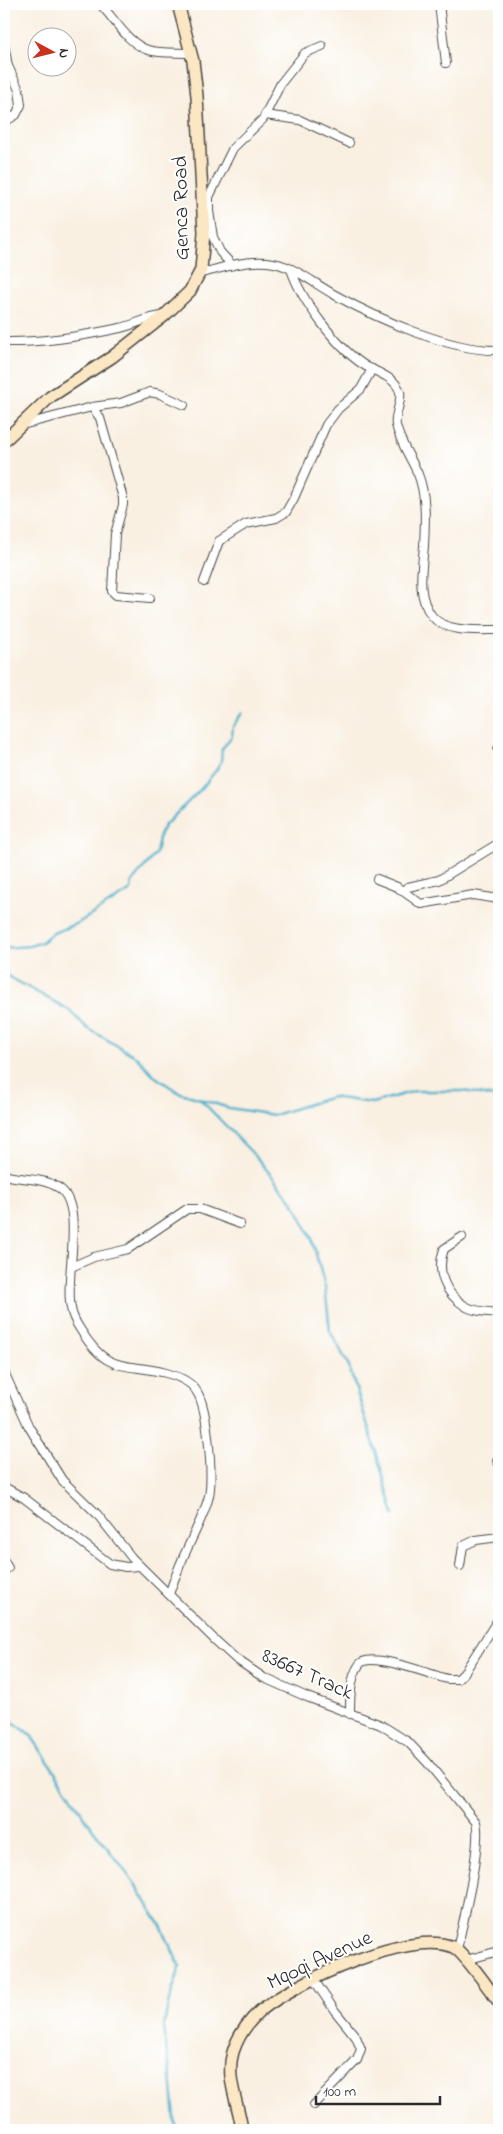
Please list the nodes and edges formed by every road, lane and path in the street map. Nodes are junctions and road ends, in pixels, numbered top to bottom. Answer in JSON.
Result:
{"nodes":[{"id":1,"x":100,"y":4,"type":"edge"},
{"id":2,"x":178,"y":4,"type":"edge"},
{"id":3,"x":439,"y":4,"type":"edge"},
{"id":4,"x":4,"y":45,"type":"edge"},
{"id":5,"x":322,"y":46,"type":"dead end"},
{"id":6,"x":191,"y":53,"type":"junction"},
{"id":7,"x":446,"y":62,"type":"dead end"},
{"id":8,"x":264,"y":115,"type":"junction"},
{"id":9,"x":4,"y":122,"type":"edge"},
{"id":10,"x":349,"y":143,"type":"dead end"},
{"id":11,"x":232,"y":265,"type":"junction"},
{"id":12,"x":291,"y":269,"type":"junction"},
{"id":13,"x":199,"y":274,"type":"junction"},
{"id":14,"x":164,"y":316,"type":"junction"},
{"id":15,"x":4,"y":342,"type":"edge"},
{"id":16,"x":499,"y":350,"type":"edge"},
{"id":17,"x":372,"y":370,"type":"junction"},
{"id":18,"x":184,"y":405,"type":"dead end"},
{"id":19,"x":92,"y":408,"type":"junction"},
{"id":20,"x":20,"y":425,"type":"junction"},
{"id":21,"x":4,"y":440,"type":"edge"},
{"id":22,"x":204,"y":582,"type":"dead end"},
{"id":23,"x":150,"y":598,"type":"dead end"},
{"id":24,"x":497,"y":630,"type":"dead end"},
{"id":25,"x":499,"y":843,"type":"edge"},
{"id":26,"x":377,"y":879,"type":"dead end"},
{"id":27,"x":402,"y":890,"type":"junction"},
{"id":28,"x":499,"y":899,"type":"edge"},
{"id":29,"x":4,"y":1175,"type":"edge"},
{"id":30,"x":240,"y":1224,"type":"dead end"},
{"id":31,"x":462,"y":1237,"type":"dead end"},
{"id":32,"x":71,"y":1266,"type":"junction"},
{"id":33,"x":499,"y":1313,"type":"edge"},
{"id":34,"x":4,"y":1372,"type":"edge"},
{"id":35,"x":4,"y":1487,"type":"edge"},
{"id":36,"x":499,"y":1537,"type":"edge"},
{"id":37,"x":4,"y":1561,"type":"edge"},
{"id":38,"x":139,"y":1566,"type":"junction"},
{"id":39,"x":460,"y":1566,"type":"dead end"},
{"id":40,"x":8,"y":1568,"type":"dead end"},
{"id":41,"x":169,"y":1594,"type":"junction"},
{"id":42,"x":499,"y":1618,"type":"edge"},
{"id":43,"x":350,"y":1714,"type":"junction"},
{"id":44,"x":457,"y":1949,"type":"junction"},
{"id":45,"x":499,"y":1951,"type":"edge"},
{"id":46,"x":466,"y":1960,"type":"junction"},
{"id":47,"x":314,"y":1980,"type":"junction"},
{"id":48,"x":499,"y":2002,"type":"edge"},
{"id":49,"x":314,"y":2105,"type":"dead end"},
{"id":50,"x":242,"y":2130,"type":"edge"}],
"edges":[{"from":1,"to":6,"type":"street"},
{"from":2,"to":6,"type":"street","name":"Genca Road"},
{"from":3,"to":7,"type":"street"},
{"from":4,"to":9,"type":"street"},
{"from":5,"to":8,"type":"street"},
{"from":6,"to":13,"type":"street","name":"Genca Road"},
{"from":8,"to":10,"type":"street"},
{"from":8,"to":11,"type":"street"},
{"from":11,"to":12,"type":"street"},
{"from":11,"to":13,"type":"street"},
{"from":12,"to":16,"type":"street"},
{"from":12,"to":17,"type":"street"},
{"from":13,"to":14,"type":"street","name":"Genca Road"},
{"from":14,"to":15,"type":"street"},
{"from":14,"to":20,"type":"street","name":"Genca Road"},
{"from":17,"to":22,"type":"street"},
{"from":17,"to":24,"type":"street"},
{"from":18,"to":19,"type":"street"},
{"from":19,"to":20,"type":"street"},
{"from":19,"to":23,"type":"street"},
{"from":20,"to":21,"type":"street","name":"Genca Road"},
{"from":25,"to":27,"type":"street"},
{"from":26,"to":27,"type":"street"},
{"from":27,"to":28,"type":"street"},
{"from":29,"to":32,"type":"street"},
{"from":30,"to":32,"type":"street"},
{"from":31,"to":33,"type":"street"},
{"from":32,"to":41,"type":"street"},
{"from":34,"to":38,"type":"street","name":"83667 Track"},
{"from":35,"to":38,"type":"street"},
{"from":36,"to":39,"type":"street"},
{"from":37,"to":40,"type":"street"},
{"from":38,"to":41,"type":"street","name":"83667 Track"},
{"from":41,"to":43,"type":"street","name":"83667 Track"},
{"from":42,"to":43,"type":"street"},
{"from":43,"to":44,"type":"street","name":"83667 Track"},
{"from":44,"to":46,"type":"street"},
{"from":44,"to":47,"type":"street","name":"Mqoqi Avenue"},
{"from":45,"to":46,"type":"street"},
{"from":46,"to":48,"type":"street"},
{"from":47,"to":49,"type":"street"},
{"from":47,"to":50,"type":"street","name":"Mqoqi Avenue"}]}
